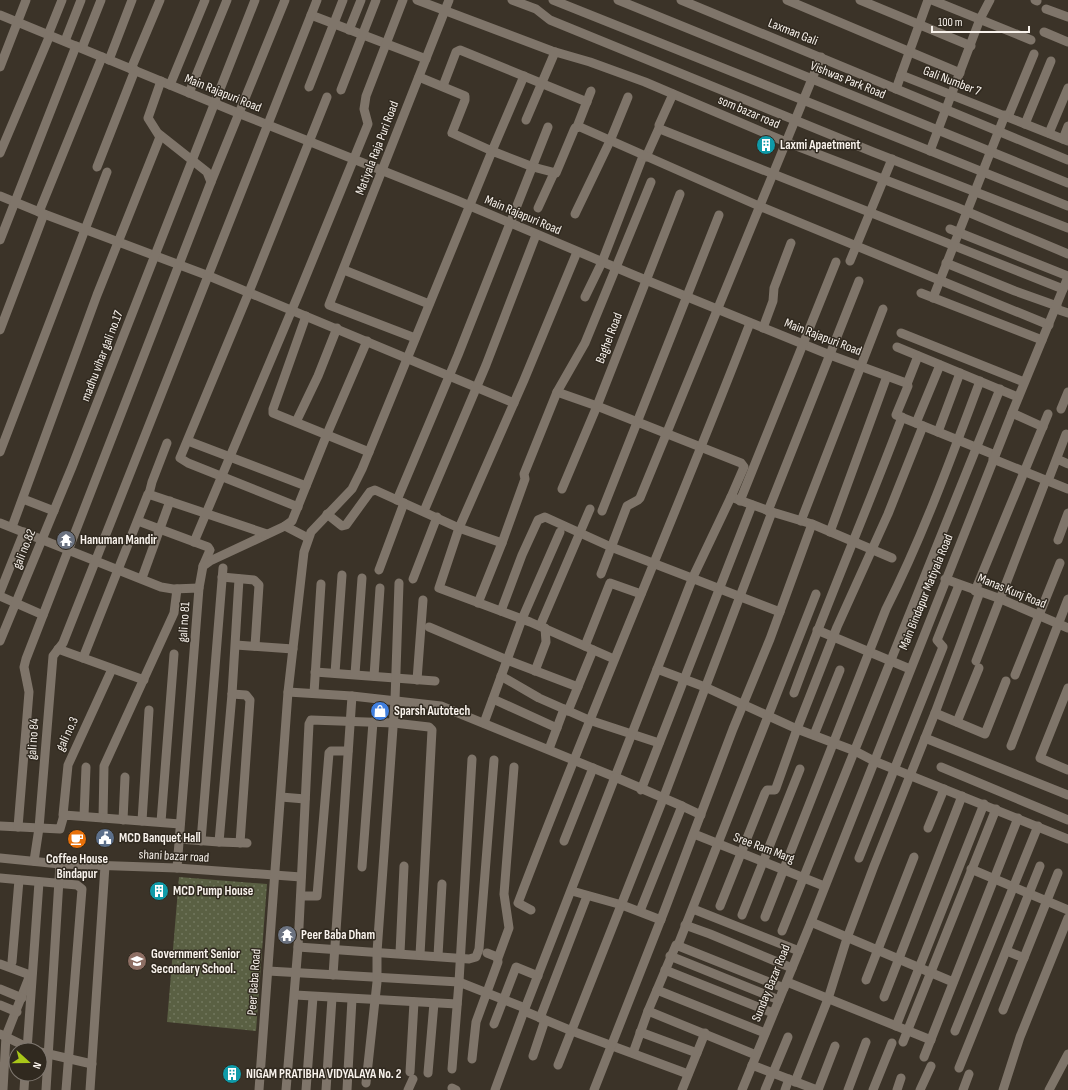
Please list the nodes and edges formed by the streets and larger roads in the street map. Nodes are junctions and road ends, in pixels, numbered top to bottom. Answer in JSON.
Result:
{"nodes":[{"id":1,"x":26,"y":0,"type":"edge"},
{"id":2,"x":62,"y":0,"type":"edge"},
{"id":3,"x":81,"y":0,"type":"edge"},
{"id":4,"x":102,"y":0,"type":"edge"},
{"id":5,"x":132,"y":0,"type":"edge"},
{"id":6,"x":160,"y":0,"type":"edge"},
{"id":7,"x":205,"y":0,"type":"edge"},
{"id":8,"x":227,"y":0,"type":"edge"},
{"id":9,"x":255,"y":0,"type":"edge"},
{"id":10,"x":285,"y":0,"type":"edge"},
{"id":11,"x":317,"y":0,"type":"edge"},
{"id":12,"x":343,"y":0,"type":"edge"},
{"id":13,"x":361,"y":0,"type":"edge"},
{"id":14,"x":376,"y":0,"type":"edge"},
{"id":15,"x":403,"y":0,"type":"edge"},
{"id":16,"x":417,"y":0,"type":"edge"},
{"id":17,"x":449,"y":0,"type":"edge"},
{"id":18,"x":512,"y":0,"type":"edge"},
{"id":19,"x":553,"y":0,"type":"edge"},
{"id":20,"x":618,"y":0,"type":"edge"},
{"id":21,"x":681,"y":0,"type":"edge"},
{"id":22,"x":860,"y":0,"type":"edge"},
{"id":23,"x":928,"y":0,"type":"edge"},
{"id":24,"x":932,"y":0,"type":"edge"},
{"id":25,"x":793,"y":1,"type":"edge"},
{"id":26,"x":986,"y":1,"type":"edge"},
{"id":27,"x":1046,"y":9,"type":"dead end"},
{"id":28,"x":445,"y":11,"type":"junction"},
{"id":29,"x":0,"y":15,"type":"edge"},
{"id":30,"x":311,"y":15,"type":"junction"},
{"id":31,"x":1068,"y":17,"type":"edge"},
{"id":32,"x":980,"y":19,"type":"junction"},
{"id":33,"x":18,"y":22,"type":"junction"},
{"id":34,"x":334,"y":24,"type":"junction"},
{"id":35,"x":919,"y":24,"type":"junction"},
{"id":36,"x":349,"y":30,"type":"junction"},
{"id":37,"x":1044,"y":32,"type":"dead end"},
{"id":38,"x":49,"y":35,"type":"junction"},
{"id":39,"x":362,"y":36,"type":"junction"},
{"id":40,"x":1032,"y":40,"type":"dead end"},
{"id":41,"x":65,"y":41,"type":"junction"},
{"id":42,"x":1068,"y":42,"type":"edge"},
{"id":43,"x":386,"y":45,"type":"junction"},
{"id":44,"x":971,"y":46,"type":"junction"},
{"id":45,"x":79,"y":47,"type":"junction"},
{"id":46,"x":555,"y":52,"type":"junction"},
{"id":47,"x":910,"y":52,"type":"junction"},
{"id":48,"x":1034,"y":54,"type":"dead end"},
{"id":49,"x":821,"y":57,"type":"junction"},
{"id":50,"x":105,"y":58,"type":"junction"},
{"id":51,"x":426,"y":59,"type":"junction"},
{"id":52,"x":1051,"y":61,"type":"dead end"},
{"id":53,"x":0,"y":66,"type":"edge"},
{"id":54,"x":133,"y":70,"type":"junction"},
{"id":55,"x":960,"y":73,"type":"junction"},
{"id":56,"x":901,"y":75,"type":"junction"},
{"id":57,"x":524,"y":76,"type":"junction"},
{"id":58,"x":419,"y":77,"type":"junction"},
{"id":59,"x":812,"y":79,"type":"junction"},
{"id":60,"x":166,"y":83,"type":"junction"},
{"id":61,"x":542,"y":83,"type":"junction"},
{"id":62,"x":443,"y":86,"type":"junction"},
{"id":63,"x":309,"y":88,"type":"dead end"},
{"id":64,"x":1068,"y":88,"type":"edge"},
{"id":65,"x":896,"y":89,"type":"junction"},
{"id":66,"x":341,"y":90,"type":"dead end"},
{"id":67,"x":591,"y":91,"type":"dead end"},
{"id":68,"x":189,"y":93,"type":"junction"},
{"id":69,"x":673,"y":94,"type":"junction"},
{"id":70,"x":952,"y":96,"type":"junction"},
{"id":71,"x":327,"y":97,"type":"dead end"},
{"id":72,"x":628,"y":97,"type":"dead end"},
{"id":73,"x":804,"y":100,"type":"junction"},
{"id":74,"x":587,"y":102,"type":"junction"},
{"id":75,"x":214,"y":103,"type":"junction"},
{"id":76,"x":947,"y":110,"type":"junction"},
{"id":77,"x":238,"y":114,"type":"junction"},
{"id":78,"x":1006,"y":116,"type":"junction"},
{"id":79,"x":526,"y":120,"type":"dead end"},
{"id":80,"x":796,"y":120,"type":"junction"},
{"id":81,"x":1025,"y":124,"type":"junction"},
{"id":82,"x":268,"y":125,"type":"junction"},
{"id":83,"x":1068,"y":126,"type":"edge"},
{"id":84,"x":548,"y":127,"type":"dead end"},
{"id":85,"x":577,"y":127,"type":"junction"},
{"id":86,"x":659,"y":128,"type":"junction"},
{"id":87,"x":939,"y":130,"type":"junction"},
{"id":88,"x":998,"y":131,"type":"junction"},
{"id":89,"x":160,"y":134,"type":"junction"},
{"id":90,"x":1049,"y":134,"type":"junction"},
{"id":91,"x":1066,"y":140,"type":"edge"},
{"id":92,"x":308,"y":141,"type":"junction"},
{"id":93,"x":610,"y":141,"type":"junction"},
{"id":94,"x":786,"y":142,"type":"junction"},
{"id":95,"x":492,"y":151,"type":"junction"},
{"id":96,"x":930,"y":151,"type":"junction"},
{"id":97,"x":990,"y":152,"type":"junction"},
{"id":98,"x":0,"y":153,"type":"edge"},
{"id":99,"x":645,"y":157,"type":"junction"},
{"id":100,"x":352,"y":159,"type":"junction"},
{"id":101,"x":892,"y":159,"type":"junction"},
{"id":102,"x":1068,"y":160,"type":"edge"},
{"id":103,"x":193,"y":161,"type":"junction"},
{"id":104,"x":97,"y":167,"type":"dead end"},
{"id":105,"x":533,"y":167,"type":"junction"},
{"id":106,"x":382,"y":171,"type":"junction"},
{"id":107,"x":108,"y":172,"type":"dead end"},
{"id":108,"x":982,"y":172,"type":"junction"},
{"id":109,"x":554,"y":173,"type":"junction"},
{"id":110,"x":774,"y":173,"type":"junction"},
{"id":111,"x":884,"y":180,"type":"junction"},
{"id":112,"x":211,"y":182,"type":"junction"},
{"id":113,"x":651,"y":182,"type":"dead end"},
{"id":114,"x":1068,"y":183,"type":"edge"},
{"id":115,"x":975,"y":191,"type":"junction"},
{"id":116,"x":680,"y":194,"type":"dead end"},
{"id":117,"x":0,"y":196,"type":"edge"},
{"id":118,"x":15,"y":202,"type":"junction"},
{"id":119,"x":469,"y":206,"type":"junction"},
{"id":120,"x":759,"y":206,"type":"junction"},
{"id":121,"x":1068,"y":206,"type":"edge"},
{"id":122,"x":538,"y":208,"type":"dead end"},
{"id":123,"x":870,"y":212,"type":"junction"},
{"id":124,"x":966,"y":212,"type":"junction"},
{"id":125,"x":42,"y":213,"type":"junction"},
{"id":126,"x":574,"y":214,"type":"dead end"},
{"id":127,"x":719,"y":215,"type":"dead end"},
{"id":128,"x":511,"y":224,"type":"junction"},
{"id":129,"x":1068,"y":228,"type":"edge"},
{"id":130,"x":85,"y":229,"type":"junction"},
{"id":131,"x":950,"y":229,"type":"dead end"},
{"id":132,"x":959,"y":233,"type":"junction"},
{"id":133,"x":536,"y":235,"type":"junction"},
{"id":134,"x":0,"y":240,"type":"edge"},
{"id":135,"x":118,"y":242,"type":"junction"},
{"id":136,"x":791,"y":244,"type":"dead end"},
{"id":137,"x":856,"y":246,"type":"junction"},
{"id":138,"x":953,"y":246,"type":"junction"},
{"id":139,"x":577,"y":252,"type":"junction"},
{"id":140,"x":1068,"y":254,"type":"edge"},
{"id":141,"x":155,"y":255,"type":"junction"},
{"id":142,"x":850,"y":261,"type":"dead end"},
{"id":143,"x":602,"y":262,"type":"junction"},
{"id":144,"x":836,"y":262,"type":"dead end"},
{"id":145,"x":946,"y":263,"type":"junction"},
{"id":146,"x":178,"y":264,"type":"junction"},
{"id":147,"x":616,"y":268,"type":"junction"},
{"id":148,"x":344,"y":270,"type":"junction"},
{"id":149,"x":209,"y":276,"type":"junction"},
{"id":150,"x":1068,"y":278,"type":"edge"},
{"id":151,"x":645,"y":280,"type":"junction"},
{"id":152,"x":940,"y":280,"type":"junction"},
{"id":153,"x":859,"y":281,"type":"dead end"},
{"id":154,"x":1063,"y":289,"type":"junction"},
{"id":155,"x":249,"y":292,"type":"junction"},
{"id":156,"x":921,"y":293,"type":"dead end"},
{"id":157,"x":586,"y":297,"type":"dead end"},
{"id":158,"x":686,"y":297,"type":"junction"},
{"id":159,"x":933,"y":298,"type":"junction"},
{"id":160,"x":429,"y":304,"type":"junction"},
{"id":161,"x":1056,"y":307,"type":"junction"},
{"id":162,"x":717,"y":309,"type":"junction"},
{"id":163,"x":883,"y":309,"type":"dead end"},
{"id":164,"x":292,"y":310,"type":"junction"},
{"id":165,"x":1068,"y":313,"type":"edge"},
{"id":166,"x":306,"y":316,"type":"junction"},
{"id":167,"x":750,"y":323,"type":"junction"},
{"id":168,"x":1049,"y":325,"type":"junction"},
{"id":169,"x":337,"y":328,"type":"junction"},
{"id":170,"x":763,"y":328,"type":"junction"},
{"id":171,"x":0,"y":330,"type":"edge"},
{"id":172,"x":901,"y":333,"type":"dead end"},
{"id":173,"x":415,"y":338,"type":"junction"},
{"id":174,"x":1042,"y":340,"type":"junction"},
{"id":175,"x":367,"y":341,"type":"junction"},
{"id":176,"x":803,"y":344,"type":"junction"},
{"id":177,"x":897,"y":347,"type":"dead end"},
{"id":178,"x":830,"y":355,"type":"junction"},
{"id":179,"x":918,"y":356,"type":"junction"},
{"id":180,"x":407,"y":357,"type":"junction"},
{"id":181,"x":940,"y":365,"type":"junction"},
{"id":182,"x":861,"y":366,"type":"junction"},
{"id":183,"x":960,"y":373,"type":"junction"},
{"id":184,"x":887,"y":376,"type":"junction"},
{"id":185,"x":449,"y":377,"type":"junction"},
{"id":186,"x":980,"y":381,"type":"junction"},
{"id":187,"x":1024,"y":382,"type":"junction"},
{"id":188,"x":907,"y":384,"type":"junction"},
{"id":189,"x":476,"y":388,"type":"junction"},
{"id":190,"x":1000,"y":389,"type":"junction"},
{"id":191,"x":557,"y":392,"type":"junction"},
{"id":192,"x":1068,"y":392,"type":"edge"},
{"id":193,"x":1018,"y":397,"type":"junction"},
{"id":194,"x":514,"y":403,"type":"junction"},
{"id":195,"x":597,"y":406,"type":"junction"},
{"id":196,"x":1061,"y":409,"type":"dead end"},
{"id":197,"x":1012,"y":413,"type":"junction"},
{"id":198,"x":1048,"y":414,"type":"dead end"},
{"id":199,"x":902,"y":417,"type":"junction"},
{"id":200,"x":636,"y":421,"type":"junction"},
{"id":201,"x":296,"y":422,"type":"junction"},
{"id":202,"x":920,"y":425,"type":"junction"},
{"id":203,"x":1043,"y":427,"type":"junction"},
{"id":204,"x":938,"y":432,"type":"junction"},
{"id":205,"x":665,"y":433,"type":"junction"},
{"id":206,"x":326,"y":434,"type":"junction"},
{"id":207,"x":1066,"y":438,"type":"edge"},
{"id":208,"x":958,"y":440,"type":"junction"},
{"id":209,"x":188,"y":441,"type":"junction"},
{"id":210,"x":167,"y":443,"type":"dead end"},
{"id":211,"x":702,"y":448,"type":"junction"},
{"id":212,"x":976,"y":448,"type":"junction"},
{"id":213,"x":0,"y":452,"type":"edge"},
{"id":214,"x":369,"y":452,"type":"junction"},
{"id":215,"x":994,"y":457,"type":"junction"},
{"id":216,"x":230,"y":458,"type":"junction"},
{"id":217,"x":1057,"y":459,"type":"junction"},
{"id":218,"x":1068,"y":464,"type":"edge"},
{"id":219,"x":72,"y":467,"type":"joint"},
{"id":220,"x":1024,"y":471,"type":"junction"},
{"id":221,"x":222,"y":475,"type":"junction"},
{"id":222,"x":1047,"y":480,"type":"junction"},
{"id":223,"x":306,"y":486,"type":"junction"},
{"id":224,"x":562,"y":488,"type":"dead end"},
{"id":225,"x":1068,"y":489,"type":"edge"},
{"id":226,"x":150,"y":494,"type":"junction"},
{"id":227,"x":731,"y":497,"type":"junction"},
{"id":228,"x":23,"y":499,"type":"junction"},
{"id":229,"x":740,"y":500,"type":"junction"},
{"id":230,"x":170,"y":501,"type":"junction"},
{"id":231,"x":400,"y":502,"type":"junction"},
{"id":232,"x":752,"y":505,"type":"junction"},
{"id":233,"x":298,"y":506,"type":"junction"},
{"id":234,"x":590,"y":509,"type":"dead end"},
{"id":235,"x":54,"y":511,"type":"junction"},
{"id":236,"x":424,"y":511,"type":"junction"},
{"id":237,"x":602,"y":512,"type":"dead end"},
{"id":238,"x":770,"y":512,"type":"junction"},
{"id":239,"x":205,"y":513,"type":"junction"},
{"id":240,"x":1068,"y":513,"type":"edge"},
{"id":241,"x":327,"y":514,"type":"junction"},
{"id":242,"x":437,"y":517,"type":"junction"},
{"id":243,"x":138,"y":521,"type":"junction"},
{"id":244,"x":801,"y":521,"type":"junction"},
{"id":245,"x":0,"y":523,"type":"edge"},
{"id":246,"x":812,"y":524,"type":"junction"},
{"id":247,"x":285,"y":526,"type":"junction"},
{"id":248,"x":12,"y":527,"type":"junction"},
{"id":249,"x":460,"y":528,"type":"junction"},
{"id":250,"x":160,"y":529,"type":"junction"},
{"id":251,"x":24,"y":532,"type":"junction"},
{"id":252,"x":560,"y":532,"type":"dead end"},
{"id":253,"x":580,"y":532,"type":"junction"},
{"id":254,"x":830,"y":532,"type":"junction"},
{"id":255,"x":267,"y":534,"type":"junction"},
{"id":256,"x":42,"y":538,"type":"junction"},
{"id":257,"x":308,"y":538,"type":"junction"},
{"id":258,"x":1058,"y":540,"type":"dead end"},
{"id":259,"x":854,"y":541,"type":"junction"},
{"id":260,"x":194,"y":542,"type":"junction"},
{"id":261,"x":502,"y":543,"type":"junction"},
{"id":262,"x":611,"y":547,"type":"junction"},
{"id":263,"x":873,"y":549,"type":"junction"},
{"id":264,"x":69,"y":550,"type":"junction"},
{"id":265,"x":892,"y":558,"type":"dead end"},
{"id":266,"x":96,"y":560,"type":"junction"},
{"id":267,"x":654,"y":562,"type":"junction"},
{"id":268,"x":1060,"y":563,"type":"dead end"},
{"id":269,"x":203,"y":566,"type":"junction"},
{"id":270,"x":120,"y":570,"type":"junction"},
{"id":271,"x":379,"y":570,"type":"dead end"},
{"id":272,"x":601,"y":574,"type":"dead end"},
{"id":273,"x":342,"y":575,"type":"dead end"},
{"id":274,"x":693,"y":577,"type":"junction"},
{"id":275,"x":142,"y":578,"type":"junction"},
{"id":276,"x":362,"y":578,"type":"dead end"},
{"id":277,"x":239,"y":579,"type":"junction"},
{"id":278,"x":413,"y":579,"type":"dead end"},
{"id":279,"x":945,"y":579,"type":"junction"},
{"id":280,"x":399,"y":583,"type":"dead end"},
{"id":281,"x":321,"y":584,"type":"dead end"},
{"id":282,"x":959,"y":585,"type":"junction"},
{"id":283,"x":718,"y":587,"type":"junction"},
{"id":284,"x":199,"y":588,"type":"junction"},
{"id":285,"x":380,"y":588,"type":"dead end"},
{"id":286,"x":177,"y":589,"type":"junction"},
{"id":287,"x":978,"y":591,"type":"junction"},
{"id":288,"x":0,"y":592,"type":"edge"},
{"id":289,"x":641,"y":594,"type":"junction"},
{"id":290,"x":816,"y":594,"type":"dead end"},
{"id":291,"x":0,"y":596,"type":"edge"},
{"id":292,"x":741,"y":596,"type":"junction"},
{"id":293,"x":1001,"y":599,"type":"junction"},
{"id":294,"x":1068,"y":599,"type":"edge"},
{"id":295,"x":423,"y":600,"type":"dead end"},
{"id":296,"x":16,"y":603,"type":"junction"},
{"id":297,"x":478,"y":603,"type":"junction"},
{"id":298,"x":501,"y":611,"type":"junction"},
{"id":299,"x":780,"y":612,"type":"junction"},
{"id":300,"x":43,"y":615,"type":"junction"},
{"id":301,"x":1039,"y":616,"type":"junction"},
{"id":302,"x":522,"y":619,"type":"junction"},
{"id":303,"x":1058,"y":624,"type":"junction"},
{"id":304,"x":429,"y":627,"type":"dead end"},
{"id":305,"x":542,"y":627,"type":"junction"},
{"id":306,"x":1068,"y":628,"type":"edge"},
{"id":307,"x":817,"y":630,"type":"junction"},
{"id":308,"x":834,"y":636,"type":"junction"},
{"id":309,"x":0,"y":641,"type":"edge"},
{"id":310,"x":236,"y":645,"type":"junction"},
{"id":311,"x":255,"y":646,"type":"junction"},
{"id":312,"x":589,"y":648,"type":"junction"},
{"id":313,"x":292,"y":649,"type":"junction"},
{"id":314,"x":56,"y":651,"type":"junction"},
{"id":315,"x":869,"y":651,"type":"junction"},
{"id":316,"x":174,"y":654,"type":"dead end"},
{"id":317,"x":83,"y":658,"type":"junction"},
{"id":318,"x":614,"y":659,"type":"junction"},
{"id":319,"x":507,"y":660,"type":"junction"},
{"id":320,"x":890,"y":660,"type":"junction"},
{"id":321,"x":910,"y":668,"type":"junction"},
{"id":322,"x":112,"y":669,"type":"junction"},
{"id":323,"x":656,"y":669,"type":"junction"},
{"id":324,"x":535,"y":670,"type":"junction"},
{"id":325,"x":840,"y":670,"type":"dead end"},
{"id":326,"x":315,"y":672,"type":"junction"},
{"id":327,"x":335,"y":673,"type":"junction"},
{"id":328,"x":355,"y":674,"type":"junction"},
{"id":329,"x":1015,"y":675,"type":"dead end"},
{"id":330,"x":374,"y":676,"type":"junction"},
{"id":331,"x":501,"y":676,"type":"junction"},
{"id":332,"x":396,"y":678,"type":"junction"},
{"id":333,"x":683,"y":679,"type":"junction"},
{"id":334,"x":144,"y":680,"type":"junction"},
{"id":335,"x":417,"y":680,"type":"junction"},
{"id":336,"x":435,"y":681,"type":"dead end"},
{"id":337,"x":1006,"y":681,"type":"dead end"},
{"id":338,"x":578,"y":687,"type":"junction"},
{"id":339,"x":705,"y":687,"type":"junction"},
{"id":340,"x":1068,"y":688,"type":"edge"},
{"id":341,"x":288,"y":692,"type":"junction"},
{"id":342,"x":314,"y":693,"type":"junction"},
{"id":343,"x":794,"y":693,"type":"dead end"},
{"id":344,"x":232,"y":694,"type":"junction"},
{"id":345,"x":352,"y":696,"type":"junction"},
{"id":346,"x":493,"y":699,"type":"junction"},
{"id":347,"x":395,"y":700,"type":"junction"},
{"id":348,"x":744,"y":704,"type":"junction"},
{"id":349,"x":149,"y":710,"type":"dead end"},
{"id":350,"x":566,"y":710,"type":"junction"},
{"id":351,"x":935,"y":712,"type":"junction"},
{"id":352,"x":769,"y":715,"type":"junction"},
{"id":353,"x":589,"y":720,"type":"junction"},
{"id":354,"x":350,"y":721,"type":"junction"},
{"id":355,"x":373,"y":722,"type":"junction"},
{"id":356,"x":957,"y":722,"type":"junction"},
{"id":357,"x":394,"y":723,"type":"junction"},
{"id":358,"x":484,"y":723,"type":"junction"},
{"id":359,"x":557,"y":728,"type":"junction"},
{"id":360,"x":797,"y":729,"type":"junction"},
{"id":361,"x":632,"y":733,"type":"junction"},
{"id":362,"x":814,"y":735,"type":"junction"},
{"id":363,"x":925,"y":738,"type":"junction"},
{"id":364,"x":659,"y":743,"type":"junction"},
{"id":365,"x":833,"y":743,"type":"junction"},
{"id":366,"x":1011,"y":746,"type":"dead end"},
{"id":367,"x":549,"y":750,"type":"junction"},
{"id":368,"x":855,"y":751,"type":"junction"},
{"id":369,"x":348,"y":752,"type":"junction"},
{"id":370,"x":472,"y":759,"type":"dead end"},
{"id":371,"x":574,"y":759,"type":"junction"},
{"id":372,"x":494,"y":760,"type":"dead end"},
{"id":373,"x":874,"y":761,"type":"junction"},
{"id":374,"x":86,"y":767,"type":"dead end"},
{"id":375,"x":514,"y":767,"type":"dead end"},
{"id":376,"x":941,"y":767,"type":"dead end"},
{"id":377,"x":593,"y":768,"type":"junction"},
{"id":378,"x":800,"y":769,"type":"dead end"},
{"id":379,"x":895,"y":769,"type":"junction"},
{"id":380,"x":1068,"y":770,"type":"edge"},
{"id":381,"x":910,"y":776,"type":"junction"},
{"id":382,"x":125,"y":777,"type":"dead end"},
{"id":383,"x":615,"y":777,"type":"junction"},
{"id":384,"x":944,"y":789,"type":"junction"},
{"id":385,"x":641,"y":790,"type":"junction"},
{"id":386,"x":1068,"y":795,"type":"edge"},
{"id":387,"x":962,"y":796,"type":"junction"},
{"id":388,"x":281,"y":797,"type":"junction"},
{"id":389,"x":305,"y":799,"type":"junction"},
{"id":390,"x":663,"y":799,"type":"junction"},
{"id":391,"x":984,"y":804,"type":"junction"},
{"id":392,"x":682,"y":806,"type":"junction"},
{"id":393,"x":996,"y":809,"type":"junction"},
{"id":394,"x":701,"y":814,"type":"junction"},
{"id":395,"x":63,"y":815,"type":"junction"},
{"id":396,"x":84,"y":816,"type":"junction"},
{"id":397,"x":104,"y":818,"type":"junction"},
{"id":398,"x":1018,"y":818,"type":"junction"},
{"id":399,"x":123,"y":820,"type":"junction"},
{"id":400,"x":1068,"y":820,"type":"edge"},
{"id":401,"x":142,"y":821,"type":"junction"},
{"id":402,"x":161,"y":822,"type":"junction"},
{"id":403,"x":180,"y":824,"type":"junction"},
{"id":404,"x":0,"y":826,"type":"edge"},
{"id":405,"x":1038,"y":826,"type":"junction"},
{"id":406,"x":18,"y":827,"type":"junction"},
{"id":407,"x":39,"y":828,"type":"junction"},
{"id":408,"x":928,"y":828,"type":"dead end"},
{"id":409,"x":694,"y":834,"type":"junction"},
{"id":410,"x":179,"y":839,"type":"junction"},
{"id":411,"x":1068,"y":839,"type":"edge"},
{"id":412,"x":201,"y":841,"type":"junction"},
{"id":413,"x":564,"y":841,"type":"dead end"},
{"id":414,"x":219,"y":842,"type":"junction"},
{"id":415,"x":718,"y":844,"type":"junction"},
{"id":416,"x":742,"y":853,"type":"junction"},
{"id":417,"x":914,"y":856,"type":"dead end"},
{"id":418,"x":0,"y":858,"type":"edge"},
{"id":419,"x":859,"y":858,"type":"dead end"},
{"id":420,"x":34,"y":861,"type":"junction"},
{"id":421,"x":763,"y":861,"type":"junction"},
{"id":422,"x":60,"y":864,"type":"junction"},
{"id":423,"x":105,"y":866,"type":"junction"},
{"id":424,"x":404,"y":866,"type":"dead end"},
{"id":425,"x":1040,"y":866,"type":"dead end"},
{"id":426,"x":362,"y":867,"type":"dead end"},
{"id":427,"x":177,"y":868,"type":"junction"},
{"id":428,"x":784,"y":869,"type":"junction"},
{"id":429,"x":971,"y":870,"type":"junction"},
{"id":430,"x":1058,"y":873,"type":"dead end"},
{"id":431,"x":275,"y":875,"type":"junction"},
{"id":432,"x":301,"y":877,"type":"junction"},
{"id":433,"x":804,"y":877,"type":"junction"},
{"id":434,"x":0,"y":878,"type":"edge"},
{"id":435,"x":993,"y":879,"type":"junction"},
{"id":436,"x":20,"y":880,"type":"junction"},
{"id":437,"x":39,"y":882,"type":"junction"},
{"id":438,"x":60,"y":883,"type":"junction"},
{"id":439,"x":442,"y":884,"type":"dead end"},
{"id":440,"x":824,"y":886,"type":"junction"},
{"id":441,"x":1013,"y":888,"type":"junction"},
{"id":442,"x":572,"y":891,"type":"junction"},
{"id":443,"x":1029,"y":894,"type":"junction"},
{"id":444,"x":301,"y":896,"type":"junction"},
{"id":445,"x":587,"y":896,"type":"junction"},
{"id":446,"x":1046,"y":901,"type":"junction"},
{"id":447,"x":622,"y":904,"type":"junction"},
{"id":448,"x":720,"y":906,"type":"dead end"},
{"id":449,"x":693,"y":909,"type":"junction"},
{"id":450,"x":531,"y":910,"type":"dead end"},
{"id":451,"x":1068,"y":910,"type":"edge"},
{"id":452,"x":640,"y":911,"type":"junction"},
{"id":453,"x":742,"y":914,"type":"dead end"},
{"id":454,"x":765,"y":917,"type":"dead end"},
{"id":455,"x":1068,"y":918,"type":"edge"},
{"id":456,"x":661,"y":920,"type":"junction"},
{"id":457,"x":811,"y":922,"type":"junction"},
{"id":458,"x":685,"y":925,"type":"junction"},
{"id":459,"x":782,"y":931,"type":"dead end"},
{"id":460,"x":847,"y":938,"type":"junction"},
{"id":461,"x":678,"y":945,"type":"junction"},
{"id":462,"x":298,"y":946,"type":"junction"},
{"id":463,"x":335,"y":949,"type":"junction"},
{"id":464,"x":877,"y":950,"type":"junction"},
{"id":465,"x":799,"y":951,"type":"junction"},
{"id":466,"x":1007,"y":951,"type":"junction"},
{"id":467,"x":377,"y":952,"type":"junction"},
{"id":468,"x":487,"y":953,"type":"dead end"},
{"id":469,"x":400,"y":954,"type":"junction"},
{"id":470,"x":420,"y":955,"type":"junction"},
{"id":471,"x":438,"y":956,"type":"junction"},
{"id":472,"x":670,"y":956,"type":"junction"},
{"id":473,"x":460,"y":958,"type":"junction"},
{"id":474,"x":498,"y":958,"type":"junction"},
{"id":475,"x":1024,"y":958,"type":"junction"},
{"id":476,"x":898,"y":960,"type":"junction"},
{"id":477,"x":12,"y":962,"type":"dead end"},
{"id":478,"x":0,"y":964,"type":"edge"},
{"id":479,"x":918,"y":967,"type":"junction"},
{"id":480,"x":792,"y":968,"type":"junction"},
{"id":481,"x":665,"y":970,"type":"junction"},
{"id":482,"x":268,"y":971,"type":"junction"},
{"id":483,"x":296,"y":973,"type":"junction"},
{"id":484,"x":931,"y":973,"type":"junction"},
{"id":485,"x":334,"y":975,"type":"junction"},
{"id":486,"x":538,"y":976,"type":"junction"},
{"id":487,"x":377,"y":977,"type":"junction"},
{"id":488,"x":866,"y":980,"type":"dead end"},
{"id":489,"x":459,"y":982,"type":"junction"},
{"id":490,"x":954,"y":982,"type":"junction"},
{"id":491,"x":785,"y":985,"type":"junction"},
{"id":492,"x":0,"y":989,"type":"edge"},
{"id":493,"x":657,"y":990,"type":"junction"},
{"id":494,"x":486,"y":993,"type":"junction"},
{"id":495,"x":295,"y":995,"type":"junction"},
{"id":496,"x":313,"y":997,"type":"junction"},
{"id":497,"x":22,"y":998,"type":"junction"},
{"id":498,"x":332,"y":998,"type":"junction"},
{"id":499,"x":884,"y":998,"type":"dead end"},
{"id":500,"x":352,"y":999,"type":"junction"},
{"id":501,"x":828,"y":999,"type":"junction"},
{"id":502,"x":504,"y":1000,"type":"junction"},
{"id":503,"x":779,"y":1000,"type":"junction"},
{"id":504,"x":374,"y":1001,"type":"junction"},
{"id":505,"x":414,"y":1002,"type":"junction"},
{"id":506,"x":434,"y":1003,"type":"junction"},
{"id":507,"x":457,"y":1004,"type":"junction"},
{"id":508,"x":0,"y":1005,"type":"edge"},
{"id":509,"x":525,"y":1010,"type":"junction"},
{"id":510,"x":1003,"y":1010,"type":"dead end"},
{"id":511,"x":648,"y":1011,"type":"junction"},
{"id":512,"x":17,"y":1012,"type":"junction"},
{"id":513,"x":773,"y":1013,"type":"junction"},
{"id":514,"x":542,"y":1019,"type":"junction"},
{"id":515,"x":494,"y":1024,"type":"dead end"},
{"id":516,"x":896,"y":1026,"type":"junction"},
{"id":517,"x":908,"y":1029,"type":"junction"},
{"id":518,"x":572,"y":1031,"type":"junction"},
{"id":519,"x":955,"y":1031,"type":"dead end"},
{"id":520,"x":640,"y":1032,"type":"junction"},
{"id":521,"x":705,"y":1033,"type":"junction"},
{"id":522,"x":765,"y":1033,"type":"junction"},
{"id":523,"x":3,"y":1035,"type":"edge"},
{"id":524,"x":788,"y":1037,"type":"dead end"},
{"id":525,"x":931,"y":1040,"type":"junction"},
{"id":526,"x":16,"y":1042,"type":"edge"},
{"id":527,"x":29,"y":1042,"type":"edge"},
{"id":528,"x":45,"y":1042,"type":"edge"},
{"id":529,"x":866,"y":1042,"type":"dead end"},
{"id":530,"x":892,"y":1042,"type":"dead end"},
{"id":531,"x":902,"y":1042,"type":"dead end"},
{"id":532,"x":612,"y":1045,"type":"junction"},
{"id":533,"x":835,"y":1046,"type":"dead end"},
{"id":534,"x":633,"y":1053,"type":"junction"},
{"id":535,"x":697,"y":1053,"type":"junction"},
{"id":536,"x":1068,"y":1054,"type":"edge"},
{"id":537,"x":48,"y":1055,"type":"edge"},
{"id":538,"x":756,"y":1055,"type":"junction"},
{"id":539,"x":533,"y":1056,"type":"dead end"},
{"id":540,"x":924,"y":1057,"type":"dead end"},
{"id":541,"x":472,"y":1059,"type":"dead end"},
{"id":542,"x":69,"y":1060,"type":"junction"},
{"id":543,"x":92,"y":1064,"type":"junction"},
{"id":544,"x":558,"y":1065,"type":"dead end"},
{"id":545,"x":752,"y":1065,"type":"junction"},
{"id":546,"x":930,"y":1066,"type":"dead end"},
{"id":547,"x":959,"y":1068,"type":"dead end"},
{"id":548,"x":452,"y":1069,"type":"dead end"},
{"id":549,"x":428,"y":1073,"type":"dead end"},
{"id":550,"x":772,"y":1073,"type":"junction"},
{"id":551,"x":688,"y":1074,"type":"junction"},
{"id":552,"x":969,"y":1074,"type":"dead end"},
{"id":553,"x":901,"y":1078,"type":"dead end"},
{"id":554,"x":792,"y":1080,"type":"junction"},
{"id":555,"x":366,"y":1083,"type":"dead end"},
{"id":556,"x":3,"y":1090,"type":"edge"},
{"id":557,"x":66,"y":1090,"type":"edge"},
{"id":558,"x":90,"y":1090,"type":"edge"},
{"id":559,"x":259,"y":1090,"type":"edge"},
{"id":560,"x":286,"y":1090,"type":"edge"},
{"id":561,"x":306,"y":1090,"type":"edge"},
{"id":562,"x":326,"y":1090,"type":"edge"},
{"id":563,"x":347,"y":1090,"type":"edge"},
{"id":564,"x":408,"y":1090,"type":"edge"},
{"id":565,"x":495,"y":1090,"type":"edge"},
{"id":566,"x":594,"y":1090,"type":"edge"},
{"id":567,"x":682,"y":1090,"type":"edge"},
{"id":568,"x":742,"y":1090,"type":"edge"},
{"id":569,"x":765,"y":1090,"type":"edge"},
{"id":570,"x":785,"y":1090,"type":"edge"},
{"id":571,"x":818,"y":1090,"type":"edge"},
{"id":572,"x":848,"y":1090,"type":"edge"},
{"id":573,"x":873,"y":1090,"type":"edge"},
{"id":574,"x":896,"y":1090,"type":"edge"},
{"id":575,"x":920,"y":1090,"type":"edge"},
{"id":576,"x":963,"y":1090,"type":"edge"},
{"id":577,"x":1003,"y":1090,"type":"edge"},
{"id":578,"x":1049,"y":1090,"type":"edge"}],
"edges":[{"from":1,"to":33,"type":"street"},
{"from":2,"to":38,"type":"street"},
{"from":3,"to":41,"type":"street"},
{"from":4,"to":45,"type":"street"},
{"from":5,"to":50,"type":"street"},
{"from":6,"to":54,"type":"street"},
{"from":7,"to":60,"type":"street"},
{"from":8,"to":68,"type":"street"},
{"from":9,"to":75,"type":"street","name":"madhu vihar gali no.17"},
{"from":10,"to":77,"type":"street"},
{"from":11,"to":30,"type":"street"},
{"from":12,"to":34,"type":"street"},
{"from":13,"to":36,"type":"street"},
{"from":14,"to":39,"type":"street"},
{"from":15,"to":43,"type":"street"},
{"from":16,"to":28,"type":"street","name":"som bazar road"},
{"from":17,"to":28,"type":"street","name":"Matiyala Raja Puri Road"},
{"from":18,"to":80,"type":"street"},
{"from":19,"to":73,"type":"street"},
{"from":20,"to":59,"type":"street","name":"Vishwas Park Road"},
{"from":21,"to":49,"type":"street","name":"Laxman Gali"},
{"from":22,"to":35,"type":"street"},
{"from":23,"to":35,"type":"street"},
{"from":24,"to":32,"type":"street"},
{"from":25,"to":47,"type":"street"},
{"from":26,"to":32,"type":"street"},
{"from":27,"to":31,"type":"street"},
{"from":28,"to":46,"type":"street","name":"som bazar road"},
{"from":28,"to":51,"type":"street","name":"Matiyala Raja Puri Road"},
{"from":29,"to":33,"type":"street","name":"Main Rajapuri Road"},
{"from":30,"to":34,"type":"street"},
{"from":30,"to":82,"type":"street"},
{"from":32,"to":40,"type":"street"},
{"from":32,"to":44,"type":"street"},
{"from":33,"to":38,"type":"street","name":"Main Rajapuri Road"},
{"from":33,"to":53,"type":"street"},
{"from":34,"to":36,"type":"street"},
{"from":34,"to":63,"type":"street"},
{"from":35,"to":44,"type":"street"},
{"from":35,"to":47,"type":"street"},
{"from":36,"to":39,"type":"street"},
{"from":37,"to":42,"type":"street"},
{"from":38,"to":41,"type":"street","name":"Main Rajapuri Road"},
{"from":38,"to":98,"type":"street"},
{"from":39,"to":43,"type":"street"},
{"from":39,"to":66,"type":"street"},
{"from":41,"to":45,"type":"street","name":"Main Rajapuri Road"},
{"from":43,"to":51,"type":"street"},
{"from":43,"to":100,"type":"street"},
{"from":44,"to":55,"type":"street"},
{"from":45,"to":50,"type":"street","name":"Main Rajapuri Road"},
{"from":45,"to":118,"type":"street"},
{"from":46,"to":61,"type":"street"},
{"from":46,"to":69,"type":"street","name":"som bazar road"},
{"from":47,"to":55,"type":"street"},
{"from":47,"to":56,"type":"street"},
{"from":48,"to":78,"type":"street"},
{"from":49,"to":59,"type":"street"},
{"from":49,"to":65,"type":"street","name":"Laxman Gali"},
{"from":50,"to":54,"type":"street","name":"Main Rajapuri Road"},
{"from":50,"to":125,"type":"street"},
{"from":51,"to":58,"type":"street","name":"Matiyala Raja Puri Road"},
{"from":52,"to":81,"type":"street"},
{"from":54,"to":60,"type":"street","name":"Main Rajapuri Road"},
{"from":54,"to":104,"type":"street"},
{"from":55,"to":70,"type":"street"},
{"from":56,"to":65,"type":"street"},
{"from":56,"to":70,"type":"street","name":"Gali Number 7"},
{"from":57,"to":61,"type":"street"},
{"from":57,"to":62,"type":"street"},
{"from":57,"to":95,"type":"street"},
{"from":58,"to":62,"type":"street"},
{"from":58,"to":106,"type":"street","name":"Matiyala Raja Puri Road"},
{"from":59,"to":73,"type":"street"},
{"from":59,"to":87,"type":"street","name":"Vishwas Park Road"},
{"from":60,"to":68,"type":"street","name":"Main Rajapuri Road"},
{"from":60,"to":89,"type":"street"},
{"from":61,"to":74,"type":"street"},
{"from":61,"to":79,"type":"street"},
{"from":62,"to":95,"type":"street"},
{"from":64,"to":90,"type":"street"},
{"from":65,"to":76,"type":"street","name":"Laxman Gali"},
{"from":67,"to":74,"type":"street"},
{"from":68,"to":75,"type":"street","name":"Main Rajapuri Road"},
{"from":69,"to":86,"type":"street"},
{"from":69,"to":94,"type":"street","name":"som bazar road"},
{"from":70,"to":76,"type":"street"},
{"from":70,"to":78,"type":"street","name":"Gali Number 7"},
{"from":71,"to":92,"type":"street"},
{"from":72,"to":93,"type":"street"},
{"from":73,"to":80,"type":"street"},
{"from":73,"to":96,"type":"street"},
{"from":74,"to":85,"type":"street"},
{"from":75,"to":77,"type":"street","name":"Main Rajapuri Road"},
{"from":75,"to":103,"type":"street","name":"madhu vihar gali no.17"},
{"from":76,"to":87,"type":"street"},
{"from":76,"to":88,"type":"street","name":"Laxman Gali"},
{"from":77,"to":82,"type":"street","name":"Main Rajapuri Road"},
{"from":77,"to":112,"type":"street"},
{"from":78,"to":81,"type":"street","name":"Gali Number 7"},
{"from":78,"to":88,"type":"street"},
{"from":80,"to":94,"type":"street"},
{"from":80,"to":101,"type":"street"},
{"from":81,"to":90,"type":"street","name":"Gali Number 7"},
{"from":82,"to":92,"type":"street","name":"Main Rajapuri Road"},
{"from":82,"to":149,"type":"street"},
{"from":83,"to":91,"type":"street"},
{"from":84,"to":105,"type":"street"},
{"from":85,"to":93,"type":"street"},
{"from":85,"to":109,"type":"street"},
{"from":86,"to":99,"type":"street"},
{"from":86,"to":110,"type":"street"},
{"from":87,"to":96,"type":"street"},
{"from":87,"to":97,"type":"street","name":"Vishwas Park Road"},
{"from":88,"to":97,"type":"street"},
{"from":88,"to":102,"type":"street","name":"Laxman Gali"},
{"from":89,"to":103,"type":"street"},
{"from":89,"to":135,"type":"street"},
{"from":90,"to":91,"type":"street","name":"Gali Number 7"},
{"from":92,"to":100,"type":"street","name":"Main Rajapuri Road"},
{"from":92,"to":155,"type":"street"},
{"from":93,"to":99,"type":"street"},
{"from":93,"to":126,"type":"street"},
{"from":94,"to":110,"type":"street"},
{"from":94,"to":111,"type":"street","name":"som bazar road"},
{"from":95,"to":105,"type":"street"},
{"from":95,"to":119,"type":"street"},
{"from":96,"to":108,"type":"street"},
{"from":97,"to":108,"type":"street"},
{"from":97,"to":114,"type":"street","name":"Vishwas Park Road"},
{"from":99,"to":120,"type":"street"},
{"from":99,"to":143,"type":"street"},
{"from":100,"to":106,"type":"street","name":"Main Rajapuri Road"},
{"from":100,"to":164,"type":"street"},
{"from":101,"to":111,"type":"street"},
{"from":101,"to":115,"type":"street"},
{"from":103,"to":112,"type":"street"},
{"from":103,"to":141,"type":"street","name":"madhu vihar gali no.17"},
{"from":105,"to":109,"type":"street"},
{"from":105,"to":128,"type":"street"},
{"from":106,"to":119,"type":"street","name":"Main Rajapuri Road"},
{"from":106,"to":148,"type":"street","name":"Matiyala Raja Puri Road"},
{"from":107,"to":130,"type":"street"},
{"from":108,"to":115,"type":"street"},
{"from":108,"to":121,"type":"street"},
{"from":109,"to":122,"type":"street"},
{"from":110,"to":120,"type":"street"},
{"from":110,"to":123,"type":"street"},
{"from":111,"to":123,"type":"street"},
{"from":111,"to":124,"type":"street","name":"som bazar road"},
{"from":112,"to":146,"type":"street"},
{"from":113,"to":147,"type":"street"},
{"from":115,"to":124,"type":"street"},
{"from":115,"to":129,"type":"street"},
{"from":116,"to":151,"type":"street","name":"Baghel Road"},
{"from":117,"to":118,"type":"street"},
{"from":118,"to":125,"type":"street"},
{"from":118,"to":134,"type":"street"},
{"from":119,"to":128,"type":"street","name":"Main Rajapuri Road"},
{"from":119,"to":160,"type":"street"},
{"from":120,"to":137,"type":"street"},
{"from":120,"to":162,"type":"street"},
{"from":123,"to":137,"type":"street"},
{"from":123,"to":138,"type":"street"},
{"from":124,"to":132,"type":"street"},
{"from":124,"to":140,"type":"street","name":"som bazar road"},
{"from":125,"to":130,"type":"street"},
{"from":125,"to":171,"type":"street"},
{"from":127,"to":158,"type":"street"},
{"from":128,"to":133,"type":"street","name":"Main Rajapuri Road"},
{"from":128,"to":185,"type":"street"},
{"from":130,"to":135,"type":"street"},
{"from":130,"to":213,"type":"street"},
{"from":131,"to":132,"type":"street"},
{"from":132,"to":138,"type":"street"},
{"from":132,"to":150,"type":"street"},
{"from":133,"to":139,"type":"street","name":"Main Rajapuri Road"},
{"from":133,"to":189,"type":"street"},
{"from":135,"to":141,"type":"street"},
{"from":135,"to":228,"type":"street"},
{"from":136,"to":170,"type":"street"},
{"from":137,"to":142,"type":"street"},
{"from":137,"to":152,"type":"street"},
{"from":138,"to":145,"type":"street"},
{"from":138,"to":154,"type":"street"},
{"from":139,"to":143,"type":"street","name":"Main Rajapuri Road"},
{"from":139,"to":194,"type":"street"},
{"from":141,"to":146,"type":"street"},
{"from":141,"to":219,"type":"street","name":"madhu vihar gali no.17"},
{"from":143,"to":147,"type":"street","name":"Main Rajapuri Road"},
{"from":143,"to":157,"type":"street"},
{"from":144,"to":176,"type":"street"},
{"from":145,"to":152,"type":"street"},
{"from":145,"to":161,"type":"street"},
{"from":146,"to":149,"type":"street"},
{"from":146,"to":264,"type":"street"},
{"from":147,"to":151,"type":"street","name":"Main Rajapuri Road"},
{"from":147,"to":191,"type":"street"},
{"from":148,"to":160,"type":"street"},
{"from":148,"to":173,"type":"street","name":"Matiyala Raja Puri Road"},
{"from":149,"to":155,"type":"street"},
{"from":149,"to":266,"type":"street"},
{"from":150,"to":154,"type":"street"},
{"from":151,"to":158,"type":"street","name":"Main Rajapuri Road"},
{"from":151,"to":195,"type":"street","name":"Baghel Road"},
{"from":152,"to":159,"type":"street"},
{"from":152,"to":168,"type":"street"},
{"from":153,"to":178,"type":"street"},
{"from":154,"to":161,"type":"street"},
{"from":155,"to":164,"type":"street"},
{"from":155,"to":209,"type":"street"},
{"from":156,"to":159,"type":"street"},
{"from":158,"to":162,"type":"street","name":"Main Rajapuri Road"},
{"from":158,"to":200,"type":"street"},
{"from":159,"to":174,"type":"street"},
{"from":160,"to":173,"type":"street"},
{"from":161,"to":165,"type":"street"},
{"from":161,"to":168,"type":"street","name":"Main Bindapur Matiyala Road"},
{"from":162,"to":167,"type":"street","name":"Main Rajapuri Road"},
{"from":162,"to":205,"type":"street"},
{"from":163,"to":182,"type":"street"},
{"from":164,"to":166,"type":"street"},
{"from":164,"to":216,"type":"street"},
{"from":166,"to":169,"type":"street"},
{"from":166,"to":201,"type":"street"},
{"from":167,"to":170,"type":"street","name":"Main Rajapuri Road"},
{"from":167,"to":211,"type":"street"},
{"from":168,"to":174,"type":"street","name":"Main Bindapur Matiyala Road"},
{"from":169,"to":175,"type":"street"},
{"from":169,"to":201,"type":"street"},
{"from":170,"to":176,"type":"street","name":"Main Rajapuri Road"},
{"from":172,"to":187,"type":"street"},
{"from":173,"to":180,"type":"street"},
{"from":174,"to":187,"type":"street","name":"Main Bindapur Matiyala Road"},
{"from":175,"to":180,"type":"street"},
{"from":175,"to":206,"type":"street"},
{"from":176,"to":178,"type":"street","name":"Main Rajapuri Road"},
{"from":176,"to":229,"type":"street"},
{"from":177,"to":179,"type":"street"},
{"from":178,"to":182,"type":"street","name":"Main Rajapuri Road"},
{"from":178,"to":238,"type":"street"},
{"from":179,"to":181,"type":"street"},
{"from":179,"to":188,"type":"street"},
{"from":180,"to":185,"type":"street"},
{"from":180,"to":214,"type":"street"},
{"from":181,"to":183,"type":"street"},
{"from":181,"to":202,"type":"street"},
{"from":182,"to":184,"type":"street","name":"Main Rajapuri Road"},
{"from":182,"to":244,"type":"street"},
{"from":183,"to":186,"type":"street"},
{"from":183,"to":204,"type":"street"},
{"from":184,"to":188,"type":"street","name":"Main Rajapuri Road"},
{"from":184,"to":254,"type":"street"},
{"from":185,"to":189,"type":"street"},
{"from":185,"to":231,"type":"street"},
{"from":186,"to":190,"type":"street"},
{"from":186,"to":208,"type":"street"},
{"from":187,"to":193,"type":"street","name":"Main Bindapur Matiyala Road"},
{"from":188,"to":199,"type":"street"},
{"from":189,"to":194,"type":"street"},
{"from":189,"to":236,"type":"street"},
{"from":190,"to":193,"type":"street"},
{"from":190,"to":212,"type":"street"},
{"from":191,"to":195,"type":"street"},
{"from":191,"to":261,"type":"street"},
{"from":192,"to":196,"type":"street"},
{"from":193,"to":197,"type":"street","name":"Main Bindapur Matiyala Road"},
{"from":194,"to":249,"type":"street"},
{"from":195,"to":200,"type":"street"},
{"from":195,"to":224,"type":"street","name":"Baghel Road"},
{"from":197,"to":203,"type":"street"},
{"from":197,"to":215,"type":"street","name":"Main Bindapur Matiyala Road"},
{"from":198,"to":203,"type":"street"},
{"from":199,"to":202,"type":"street"},
{"from":199,"to":259,"type":"street"},
{"from":200,"to":205,"type":"street"},
{"from":200,"to":237,"type":"street"},
{"from":201,"to":206,"type":"street"},
{"from":202,"to":204,"type":"street"},
{"from":202,"to":263,"type":"street"},
{"from":203,"to":220,"type":"street"},
{"from":204,"to":208,"type":"street"},
{"from":205,"to":211,"type":"street"},
{"from":205,"to":262,"type":"street"},
{"from":206,"to":214,"type":"street"},
{"from":206,"to":223,"type":"street"},
{"from":207,"to":217,"type":"street"},
{"from":208,"to":212,"type":"street"},
{"from":208,"to":315,"type":"street"},
{"from":209,"to":216,"type":"street"},
{"from":209,"to":221,"type":"street"},
{"from":210,"to":226,"type":"street"},
{"from":211,"to":227,"type":"street"},
{"from":211,"to":267,"type":"street"},
{"from":212,"to":215,"type":"street"},
{"from":212,"to":320,"type":"street"},
{"from":214,"to":241,"type":"street"},
{"from":215,"to":220,"type":"street"},
{"from":215,"to":279,"type":"street","name":"Main Bindapur Matiyala Road"},
{"from":216,"to":221,"type":"street"},
{"from":216,"to":223,"type":"street"},
{"from":217,"to":218,"type":"street"},
{"from":217,"to":222,"type":"street"},
{"from":219,"to":235,"type":"street","name":"gali no.82"},
{"from":220,"to":222,"type":"street"},
{"from":220,"to":287,"type":"street"},
{"from":221,"to":233,"type":"street"},
{"from":221,"to":239,"type":"street"},
{"from":222,"to":225,"type":"street"},
{"from":222,"to":293,"type":"street"},
{"from":223,"to":233,"type":"street"},
{"from":226,"to":230,"type":"street"},
{"from":226,"to":243,"type":"street"},
{"from":227,"to":229,"type":"street"},
{"from":227,"to":274,"type":"street"},
{"from":228,"to":235,"type":"street"},
{"from":228,"to":248,"type":"street"},
{"from":229,"to":232,"type":"street"},
{"from":230,"to":239,"type":"street"},
{"from":230,"to":250,"type":"street"},
{"from":231,"to":236,"type":"street"},
{"from":231,"to":241,"type":"street"},
{"from":231,"to":271,"type":"street"},
{"from":232,"to":238,"type":"street"},
{"from":232,"to":283,"type":"street"},
{"from":233,"to":247,"type":"street"},
{"from":234,"to":253,"type":"street"},
{"from":235,"to":256,"type":"street","name":"gali no.82"},
{"from":236,"to":242,"type":"street"},
{"from":238,"to":244,"type":"street"},
{"from":238,"to":292,"type":"street"},
{"from":239,"to":255,"type":"street"},
{"from":239,"to":260,"type":"street"},
{"from":240,"to":258,"type":"street"},
{"from":241,"to":257,"type":"street"},
{"from":242,"to":249,"type":"street"},
{"from":242,"to":278,"type":"street"},
{"from":243,"to":250,"type":"street"},
{"from":243,"to":270,"type":"street"},
{"from":244,"to":246,"type":"street"},
{"from":245,"to":248,"type":"street","name":"gali no 81"},
{"from":246,"to":254,"type":"street"},
{"from":246,"to":299,"type":"street"},
{"from":247,"to":255,"type":"street"},
{"from":247,"to":257,"type":"street"},
{"from":248,"to":251,"type":"street","name":"gali no 81"},
{"from":249,"to":261,"type":"street"},
{"from":249,"to":297,"type":"street"},
{"from":250,"to":260,"type":"street"},
{"from":250,"to":275,"type":"street"},
{"from":251,"to":256,"type":"street","name":"gali no 81"},
{"from":251,"to":288,"type":"street"},
{"from":252,"to":302,"type":"street"},
{"from":253,"to":262,"type":"street"},
{"from":253,"to":298,"type":"street"},
{"from":253,"to":305,"type":"street"},
{"from":254,"to":259,"type":"street"},
{"from":255,"to":269,"type":"street"},
{"from":256,"to":264,"type":"street","name":"gali no 81"},
{"from":256,"to":296,"type":"street","name":"gali no.82"},
{"from":257,"to":313,"type":"street","name":"Peer Baba Road"},
{"from":259,"to":263,"type":"street"},
{"from":259,"to":307,"type":"street"},
{"from":260,"to":269,"type":"street"},
{"from":261,"to":297,"type":"street"},
{"from":262,"to":267,"type":"street"},
{"from":262,"to":272,"type":"street"},
{"from":263,"to":265,"type":"street"},
{"from":263,"to":308,"type":"street"},
{"from":264,"to":266,"type":"street","name":"gali no 81"},
{"from":264,"to":300,"type":"street"},
{"from":266,"to":270,"type":"street","name":"gali no 81"},
{"from":266,"to":314,"type":"street"},
{"from":267,"to":274,"type":"street"},
{"from":267,"to":289,"type":"street"},
{"from":268,"to":301,"type":"street"},
{"from":269,"to":284,"type":"street"},
{"from":270,"to":275,"type":"street","name":"gali no 81"},
{"from":270,"to":317,"type":"street"},
{"from":273,"to":327,"type":"street"},
{"from":274,"to":283,"type":"street"},
{"from":274,"to":323,"type":"street"},
{"from":275,"to":286,"type":"street","name":"gali no 81"},
{"from":276,"to":328,"type":"street"},
{"from":277,"to":310,"type":"street"},
{"from":277,"to":311,"type":"street"},
{"from":277,"to":412,"type":"street"},
{"from":279,"to":282,"type":"street","name":"Manas Kunj Road"},
{"from":279,"to":321,"type":"street","name":"Main Bindapur Matiyala Road"},
{"from":280,"to":332,"type":"street"},
{"from":281,"to":326,"type":"street"},
{"from":282,"to":287,"type":"street","name":"Manas Kunj Road"},
{"from":282,"to":379,"type":"street"},
{"from":283,"to":292,"type":"street"},
{"from":283,"to":333,"type":"street"},
{"from":284,"to":286,"type":"street","name":"gali no 81"},
{"from":284,"to":403,"type":"street","name":"gali no 81"},
{"from":285,"to":330,"type":"street"},
{"from":286,"to":334,"type":"street"},
{"from":287,"to":293,"type":"street","name":"Manas Kunj Road"},
{"from":287,"to":351,"type":"street"},
{"from":289,"to":312,"type":"street"},
{"from":289,"to":318,"type":"street"},
{"from":290,"to":352,"type":"street"},
{"from":291,"to":296,"type":"street"},
{"from":292,"to":299,"type":"street"},
{"from":292,"to":339,"type":"street"},
{"from":293,"to":301,"type":"street","name":"Manas Kunj Road"},
{"from":293,"to":356,"type":"street"},
{"from":294,"to":303,"type":"street"},
{"from":295,"to":335,"type":"street"},
{"from":296,"to":300,"type":"street"},
{"from":296,"to":309,"type":"street","name":"gali no.82"},
{"from":297,"to":298,"type":"street"},
{"from":298,"to":302,"type":"street"},
{"from":299,"to":348,"type":"street"},
{"from":300,"to":406,"type":"street"},
{"from":301,"to":303,"type":"street","name":"Manas Kunj Road"},
{"from":301,"to":329,"type":"street"},
{"from":302,"to":305,"type":"street"},
{"from":302,"to":319,"type":"street"},
{"from":303,"to":306,"type":"street","name":"Manas Kunj Road"},
{"from":303,"to":366,"type":"street"},
{"from":304,"to":319,"type":"street"},
{"from":305,"to":312,"type":"street"},
{"from":305,"to":324,"type":"street"},
{"from":307,"to":308,"type":"street"},
{"from":307,"to":343,"type":"street"},
{"from":308,"to":315,"type":"street"},
{"from":308,"to":360,"type":"street"},
{"from":310,"to":311,"type":"street"},
{"from":310,"to":344,"type":"street"},
{"from":311,"to":313,"type":"street"},
{"from":312,"to":318,"type":"street"},
{"from":312,"to":338,"type":"street"},
{"from":313,"to":341,"type":"street","name":"Peer Baba Road"},
{"from":314,"to":317,"type":"street"},
{"from":314,"to":407,"type":"street","name":"gali no 84"},
{"from":315,"to":320,"type":"street"},
{"from":315,"to":365,"type":"street"},
{"from":316,"to":402,"type":"street"},
{"from":317,"to":322,"type":"street"},
{"from":318,"to":353,"type":"street"},
{"from":319,"to":324,"type":"street"},
{"from":319,"to":331,"type":"street"},
{"from":320,"to":321,"type":"street"},
{"from":320,"to":368,"type":"street"},
{"from":321,"to":373,"type":"street","name":"Main Bindapur Matiyala Road"},
{"from":322,"to":334,"type":"street"},
{"from":322,"to":395,"type":"street","name":"gali no.3"},
{"from":323,"to":333,"type":"street"},
{"from":323,"to":361,"type":"street"},
{"from":324,"to":338,"type":"street"},
{"from":325,"to":362,"type":"street"},
{"from":326,"to":327,"type":"street"},
{"from":326,"to":342,"type":"street"},
{"from":327,"to":328,"type":"street"},
{"from":328,"to":330,"type":"street"},
{"from":330,"to":332,"type":"street"},
{"from":331,"to":346,"type":"street"},
{"from":331,"to":350,"type":"street"},
{"from":332,"to":335,"type":"street"},
{"from":332,"to":347,"type":"street"},
{"from":333,"to":339,"type":"street"},
{"from":333,"to":364,"type":"street"},
{"from":334,"to":397,"type":"street"},
{"from":335,"to":336,"type":"street"},
{"from":337,"to":356,"type":"street"},
{"from":338,"to":350,"type":"street"},
{"from":339,"to":348,"type":"street"},
{"from":339,"to":390,"type":"street"},
{"from":340,"to":380,"type":"street"},
{"from":341,"to":342,"type":"street"},
{"from":341,"to":388,"type":"street","name":"Peer Baba Road"},
{"from":342,"to":345,"type":"street"},
{"from":344,"to":414,"type":"street"},
{"from":344,"to":414,"type":"street"},
{"from":345,"to":347,"type":"street"},
{"from":345,"to":354,"type":"street"},
{"from":346,"to":358,"type":"street"},
{"from":346,"to":359,"type":"street"},
{"from":347,"to":357,"type":"street"},
{"from":347,"to":358,"type":"street"},
{"from":348,"to":352,"type":"street"},
{"from":348,"to":394,"type":"street"},
{"from":349,"to":401,"type":"street"},
{"from":350,"to":353,"type":"street"},
{"from":350,"to":359,"type":"street"},
{"from":351,"to":356,"type":"street"},
{"from":351,"to":363,"type":"street"},
{"from":352,"to":360,"type":"street"},
{"from":352,"to":415,"type":"street"},
{"from":353,"to":361,"type":"street"},
{"from":353,"to":371,"type":"street"},
{"from":354,"to":355,"type":"street"},
{"from":354,"to":369,"type":"street"},
{"from":354,"to":389,"type":"street"},
{"from":355,"to":357,"type":"street"},
{"from":355,"to":426,"type":"street"},
{"from":357,"to":467,"type":"street"},
{"from":357,"to":470,"type":"street"},
{"from":358,"to":367,"type":"street"},
{"from":359,"to":367,"type":"street"},
{"from":360,"to":362,"type":"street"},
{"from":360,"to":416,"type":"street"},
{"from":361,"to":364,"type":"street"},
{"from":361,"to":383,"type":"street"},
{"from":362,"to":365,"type":"street"},
{"from":363,"to":381,"type":"street"},
{"from":363,"to":386,"type":"street"},
{"from":364,"to":385,"type":"street"},
{"from":365,"to":368,"type":"street"},
{"from":365,"to":428,"type":"street"},
{"from":367,"to":371,"type":"street"},
{"from":368,"to":373,"type":"street"},
{"from":368,"to":433,"type":"street"},
{"from":369,"to":444,"type":"street"},
{"from":369,"to":463,"type":"street"},
{"from":370,"to":473,"type":"street"},
{"from":371,"to":377,"type":"street"},
{"from":371,"to":450,"type":"street"},
{"from":372,"to":473,"type":"street"},
{"from":373,"to":379,"type":"street"},
{"from":373,"to":440,"type":"street","name":"Main Bindapur Matiyala Road"},
{"from":374,"to":396,"type":"street"},
{"from":375,"to":474,"type":"street"},
{"from":376,"to":400,"type":"street"},
{"from":377,"to":383,"type":"street"},
{"from":377,"to":413,"type":"street"},
{"from":378,"to":421,"type":"street"},
{"from":379,"to":381,"type":"street"},
{"from":379,"to":419,"type":"street"},
{"from":381,"to":384,"type":"street"},
{"from":381,"to":460,"type":"street"},
{"from":382,"to":399,"type":"street"},
{"from":383,"to":385,"type":"street"},
{"from":383,"to":442,"type":"street"},
{"from":384,"to":387,"type":"street"},
{"from":384,"to":408,"type":"street"},
{"from":385,"to":390,"type":"street"},
{"from":387,"to":391,"type":"street"},
{"from":387,"to":476,"type":"street"},
{"from":388,"to":389,"type":"street"},
{"from":388,"to":431,"type":"street","name":"Peer Baba Road"},
{"from":389,"to":432,"type":"street"},
{"from":390,"to":392,"type":"street"},
{"from":390,"to":447,"type":"street"},
{"from":391,"to":393,"type":"street"},
{"from":391,"to":479,"type":"street"},
{"from":392,"to":394,"type":"street"},
{"from":392,"to":452,"type":"street"},
{"from":393,"to":398,"type":"street"},
{"from":393,"to":429,"type":"street"},
{"from":394,"to":409,"type":"street"},
{"from":395,"to":396,"type":"street"},
{"from":395,"to":407,"type":"street"},
{"from":396,"to":397,"type":"street"},
{"from":397,"to":399,"type":"street"},
{"from":398,"to":405,"type":"street"},
{"from":398,"to":435,"type":"street"},
{"from":399,"to":401,"type":"street"},
{"from":401,"to":402,"type":"street"},
{"from":402,"to":403,"type":"street"},
{"from":403,"to":410,"type":"street","name":"gali no 81"},
{"from":404,"to":406,"type":"street"},
{"from":405,"to":411,"type":"street"},
{"from":405,"to":441,"type":"street"},
{"from":406,"to":407,"type":"street"},
{"from":407,"to":420,"type":"street","name":"gali no 84"},
{"from":409,"to":415,"type":"street","name":"Sree Ram Marg"},
{"from":409,"to":456,"type":"street"},
{"from":410,"to":412,"type":"street"},
{"from":410,"to":427,"type":"street","name":"gali no 81"},
{"from":412,"to":414,"type":"street"},
{"from":415,"to":416,"type":"street","name":"Sree Ram Marg"},
{"from":415,"to":449,"type":"street"},
{"from":416,"to":421,"type":"street","name":"Sree Ram Marg"},
{"from":416,"to":448,"type":"street"},
{"from":417,"to":464,"type":"street"},
{"from":418,"to":420,"type":"street","name":"shani bazar road"},
{"from":420,"to":422,"type":"street","name":"shani bazar road"},
{"from":421,"to":428,"type":"street","name":"Sree Ram Marg"},
{"from":421,"to":453,"type":"street"},
{"from":422,"to":423,"type":"street","name":"shani bazar road"},
{"from":422,"to":438,"type":"street"},
{"from":423,"to":427,"type":"street","name":"shani bazar road"},
{"from":423,"to":543,"type":"street"},
{"from":424,"to":469,"type":"street"},
{"from":425,"to":443,"type":"street"},
{"from":427,"to":431,"type":"street","name":"shani bazar road"},
{"from":428,"to":433,"type":"street","name":"Sree Ram Marg"},
{"from":428,"to":454,"type":"street"},
{"from":429,"to":435,"type":"street"},
{"from":429,"to":484,"type":"street"},
{"from":430,"to":446,"type":"street"},
{"from":431,"to":432,"type":"street","name":"shani bazar road"},
{"from":431,"to":482,"type":"street","name":"Peer Baba Road"},
{"from":432,"to":444,"type":"street"},
{"from":433,"to":440,"type":"street","name":"Sree Ram Marg"},
{"from":433,"to":459,"type":"street"},
{"from":434,"to":436,"type":"street"},
{"from":435,"to":441,"type":"street"},
{"from":435,"to":490,"type":"street"},
{"from":436,"to":437,"type":"street"},
{"from":436,"to":477,"type":"street"},
{"from":437,"to":438,"type":"street"},
{"from":437,"to":527,"type":"street"},
{"from":438,"to":528,"type":"street"},
{"from":438,"to":542,"type":"street"},
{"from":439,"to":471,"type":"street"},
{"from":440,"to":457,"type":"street","name":"Sunday Bazar Road"},
{"from":441,"to":443,"type":"street"},
{"from":441,"to":519,"type":"street"},
{"from":442,"to":445,"type":"street"},
{"from":442,"to":486,"type":"street"},
{"from":443,"to":446,"type":"street"},
{"from":443,"to":466,"type":"street"},
{"from":444,"to":462,"type":"street"},
{"from":445,"to":447,"type":"street"},
{"from":445,"to":514,"type":"street"},
{"from":446,"to":451,"type":"street"},
{"from":446,"to":475,"type":"street"},
{"from":447,"to":452,"type":"street"},
{"from":447,"to":518,"type":"street"},
{"from":449,"to":458,"type":"street"},
{"from":449,"to":465,"type":"street"},
{"from":452,"to":456,"type":"street"},
{"from":455,"to":577,"type":"street"},
{"from":456,"to":532,"type":"street"},
{"from":457,"to":460,"type":"street"},
{"from":457,"to":465,"type":"street","name":"Sunday Bazar Road"},
{"from":458,"to":461,"type":"street"},
{"from":458,"to":480,"type":"street"},
{"from":460,"to":464,"type":"street"},
{"from":460,"to":501,"type":"street"},
{"from":461,"to":472,"type":"street"},
{"from":461,"to":491,"type":"street"},
{"from":462,"to":463,"type":"street"},
{"from":462,"to":483,"type":"street"},
{"from":463,"to":467,"type":"street"},
{"from":463,"to":485,"type":"street"},
{"from":464,"to":476,"type":"street"},
{"from":464,"to":488,"type":"street"},
{"from":465,"to":480,"type":"street","name":"Sunday Bazar Road"},
{"from":466,"to":475,"type":"street"},
{"from":466,"to":547,"type":"street"},
{"from":467,"to":469,"type":"street"},
{"from":467,"to":487,"type":"street"},
{"from":468,"to":474,"type":"street"},
{"from":469,"to":470,"type":"street"},
{"from":470,"to":471,"type":"street"},
{"from":471,"to":473,"type":"street"},
{"from":472,"to":481,"type":"street"},
{"from":472,"to":503,"type":"street"},
{"from":473,"to":489,"type":"street"},
{"from":474,"to":494,"type":"street"},
{"from":475,"to":510,"type":"street"},
{"from":476,"to":479,"type":"street"},
{"from":476,"to":499,"type":"street"},
{"from":478,"to":497,"type":"street"},
{"from":479,"to":484,"type":"street"},
{"from":479,"to":516,"type":"street"},
{"from":480,"to":491,"type":"street","name":"Sunday Bazar Road"},
{"from":481,"to":493,"type":"street"},
{"from":481,"to":513,"type":"street"},
{"from":482,"to":483,"type":"street"},
{"from":482,"to":559,"type":"street","name":"Peer Baba Road"},
{"from":483,"to":485,"type":"street"},
{"from":483,"to":495,"type":"street"},
{"from":484,"to":490,"type":"street"},
{"from":484,"to":517,"type":"street"},
{"from":485,"to":487,"type":"street"},
{"from":486,"to":502,"type":"street"},
{"from":486,"to":509,"type":"street"},
{"from":487,"to":489,"type":"street"},
{"from":487,"to":504,"type":"street"},
{"from":489,"to":494,"type":"street"},
{"from":489,"to":507,"type":"street"},
{"from":490,"to":525,"type":"street"},
{"from":491,"to":501,"type":"street"},
{"from":491,"to":503,"type":"street","name":"Sunday Bazar Road"},
{"from":492,"to":497,"type":"street"},
{"from":493,"to":511,"type":"street"},
{"from":493,"to":522,"type":"street"},
{"from":494,"to":502,"type":"street"},
{"from":494,"to":541,"type":"street"},
{"from":495,"to":496,"type":"street"},
{"from":495,"to":560,"type":"street"},
{"from":496,"to":498,"type":"street"},
{"from":496,"to":561,"type":"street"},
{"from":497,"to":512,"type":"street"},
{"from":498,"to":500,"type":"street"},
{"from":498,"to":562,"type":"street"},
{"from":500,"to":504,"type":"street"},
{"from":500,"to":563,"type":"street"},
{"from":501,"to":516,"type":"street"},
{"from":501,"to":554,"type":"street"},
{"from":502,"to":509,"type":"street"},
{"from":502,"to":515,"type":"street"},
{"from":503,"to":513,"type":"street","name":"Sunday Bazar Road"},
{"from":504,"to":505,"type":"street"},
{"from":504,"to":555,"type":"street"},
{"from":505,"to":506,"type":"street"},
{"from":505,"to":564,"type":"street"},
{"from":506,"to":507,"type":"street"},
{"from":506,"to":549,"type":"street"},
{"from":507,"to":548,"type":"street"},
{"from":508,"to":512,"type":"street"},
{"from":509,"to":514,"type":"street"},
{"from":509,"to":565,"type":"street"},
{"from":511,"to":520,"type":"street"},
{"from":511,"to":521,"type":"street"},
{"from":512,"to":523,"type":"street"},
{"from":513,"to":522,"type":"street","name":"Sunday Bazar Road"},
{"from":514,"to":518,"type":"street"},
{"from":514,"to":539,"type":"street"},
{"from":516,"to":517,"type":"street"},
{"from":517,"to":525,"type":"street"},
{"from":517,"to":531,"type":"street"},
{"from":518,"to":532,"type":"street"},
{"from":518,"to":544,"type":"street"},
{"from":520,"to":534,"type":"street"},
{"from":520,"to":535,"type":"street"},
{"from":521,"to":535,"type":"street"},
{"from":521,"to":538,"type":"street"},
{"from":522,"to":538,"type":"street","name":"Sunday Bazar Road"},
{"from":523,"to":526,"type":"street"},
{"from":523,"to":556,"type":"street"},
{"from":524,"to":550,"type":"street"},
{"from":525,"to":540,"type":"street"},
{"from":529,"to":572,"type":"street"},
{"from":530,"to":573,"type":"street"},
{"from":532,"to":534,"type":"street"},
{"from":532,"to":566,"type":"street"},
{"from":533,"to":571,"type":"street"},
{"from":534,"to":551,"type":"street"},
{"from":535,"to":551,"type":"street"},
{"from":536,"to":578,"type":"street"},
{"from":537,"to":542,"type":"street"},
{"from":538,"to":545,"type":"street","name":"Sunday Bazar Road"},
{"from":542,"to":543,"type":"street"},
{"from":542,"to":557,"type":"street"},
{"from":543,"to":558,"type":"street"},
{"from":545,"to":550,"type":"street"},
{"from":545,"to":568,"type":"street","name":"Sunday Bazar Road"},
{"from":546,"to":575,"type":"street"},
{"from":550,"to":554,"type":"street"},
{"from":550,"to":569,"type":"street"},
{"from":551,"to":567,"type":"street"},
{"from":552,"to":576,"type":"street"},
{"from":553,"to":574,"type":"street"},
{"from":554,"to":570,"type":"street"},
{"from":554,"to":571,"type":"street"}]}
